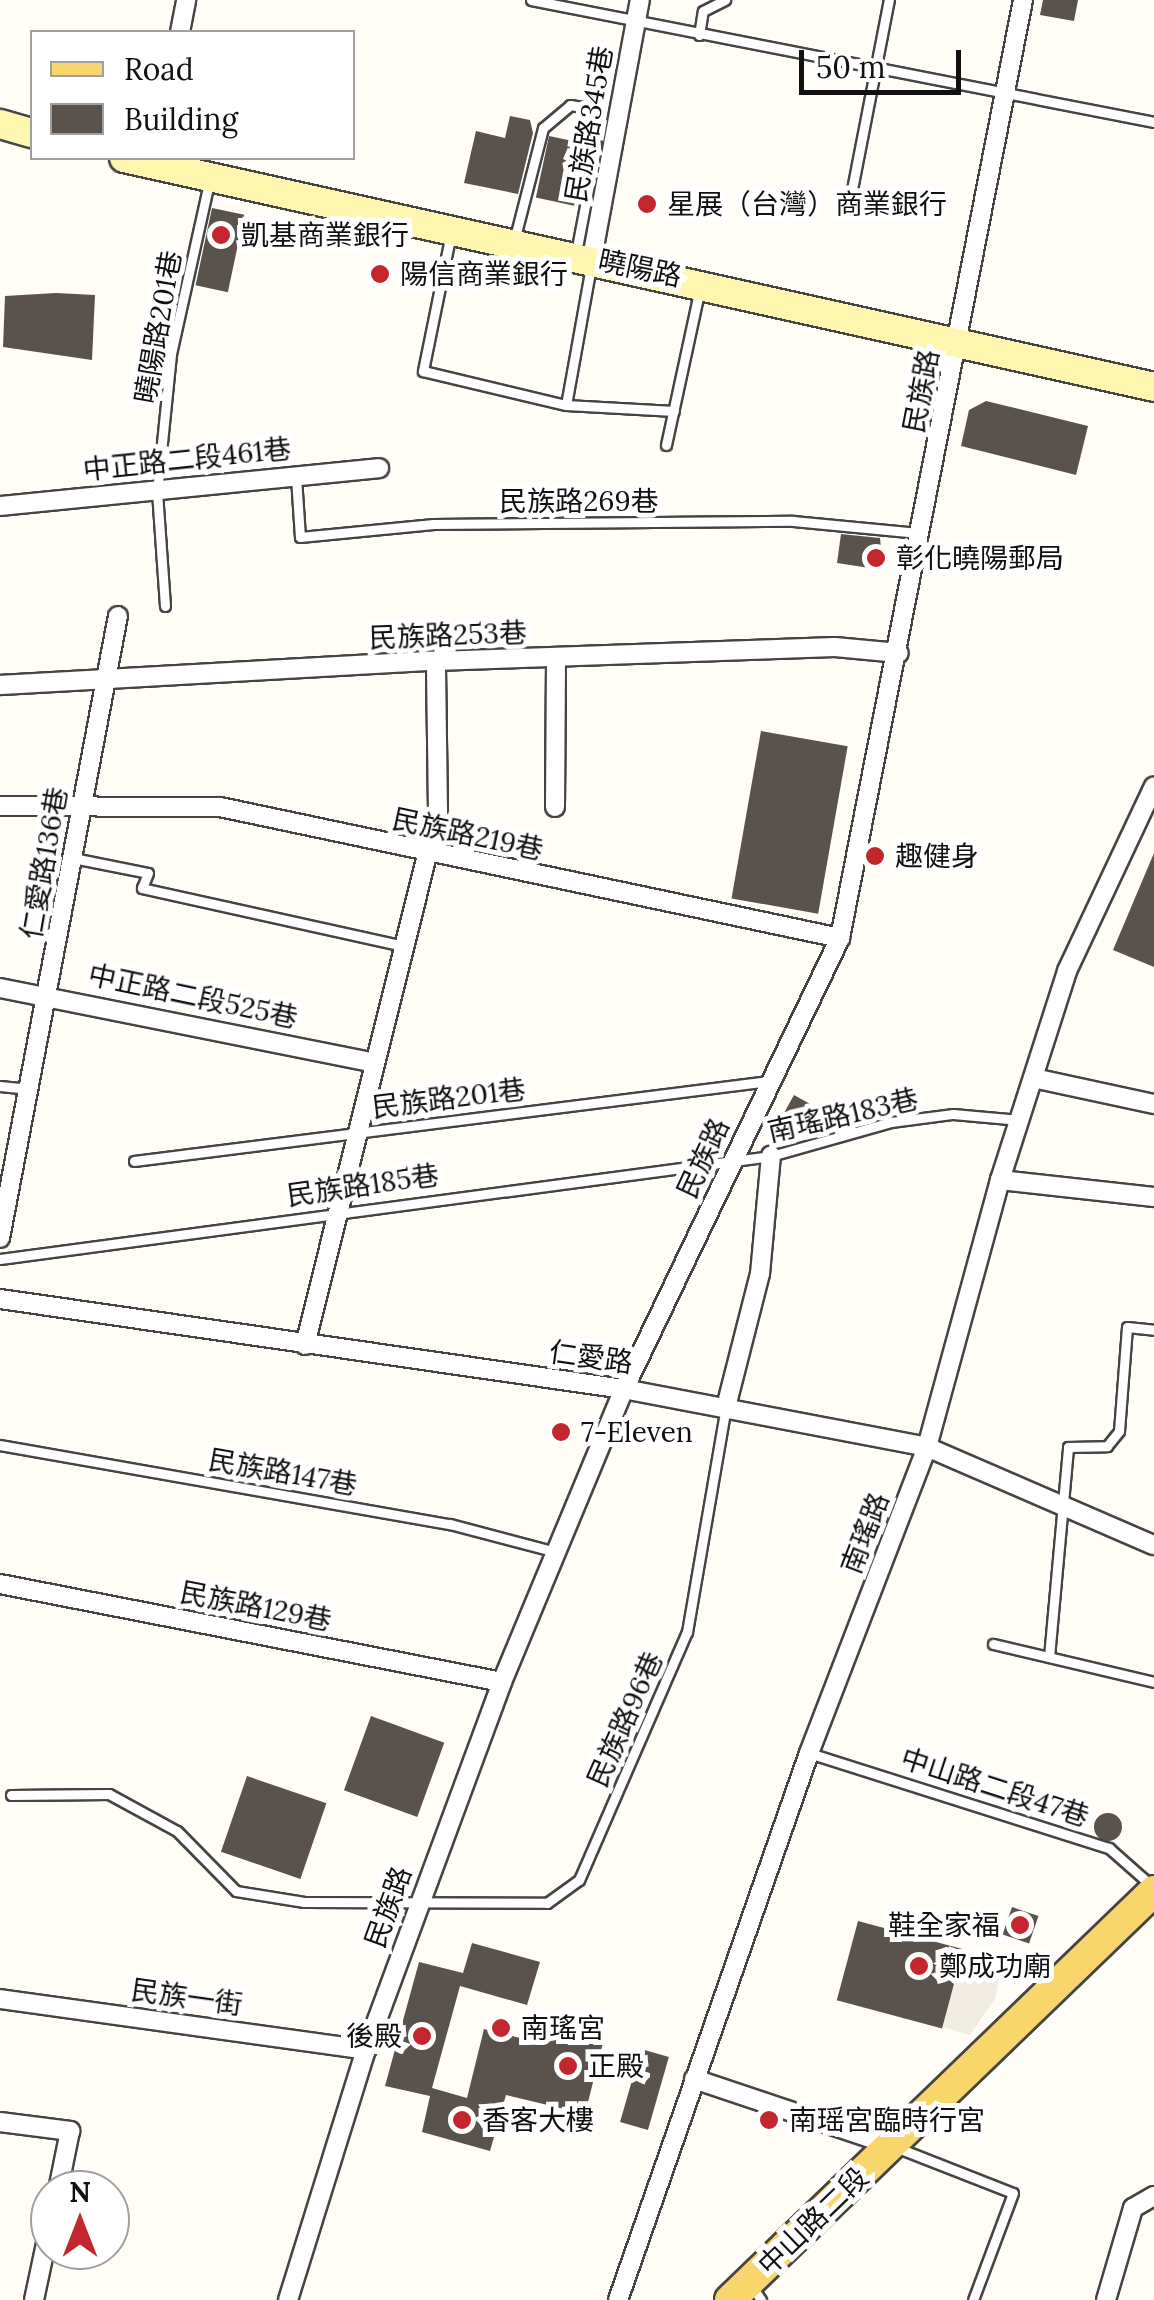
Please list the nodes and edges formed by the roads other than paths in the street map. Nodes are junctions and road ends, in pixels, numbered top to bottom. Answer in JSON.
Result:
{"nodes":[{"id":1,"x":186,"y":0,"type":"edge"},
{"id":2,"x":531,"y":0,"type":"edge"},
{"id":3,"x":640,"y":0,"type":"edge"},
{"id":4,"x":725,"y":0,"type":"edge"},
{"id":5,"x":889,"y":0,"type":"edge"},
{"id":6,"x":1023,"y":0,"type":"edge"},
{"id":7,"x":636,"y":23,"type":"junction"},
{"id":8,"x":180,"y":30,"type":"edge"},
{"id":9,"x":698,"y":35,"type":"junction"},
{"id":10,"x":874,"y":70,"type":"junction"},
{"id":11,"x":1005,"y":97,"type":"junction"},
{"id":12,"x":1154,"y":122,"type":"edge"},
{"id":13,"x":0,"y":124,"type":"edge"},
{"id":14,"x":30,"y":132,"type":"edge"},
{"id":15,"x":157,"y":162,"type":"edge"},
{"id":16,"x":210,"y":178,"type":"junction"},
{"id":17,"x":848,"y":210,"type":"dead end"},
{"id":18,"x":452,"y":230,"type":"junction"},
{"id":19,"x":514,"y":242,"type":"junction"},
{"id":20,"x":584,"y":257,"type":"junction"},
{"id":21,"x":701,"y":281,"type":"junction"},
{"id":22,"x":959,"y":338,"type":"junction"},
{"id":23,"x":1154,"y":387,"type":"edge"},
{"id":24,"x":566,"y":405,"type":"junction"},
{"id":25,"x":674,"y":410,"type":"junction"},
{"id":26,"x":666,"y":445,"type":"dead end"},
{"id":27,"x":379,"y":468,"type":"dead end"},
{"id":28,"x":295,"y":475,"type":"junction"},
{"id":29,"x":156,"y":492,"type":"junction"},
{"id":30,"x":0,"y":506,"type":"edge"},
{"id":31,"x":921,"y":533,"type":"junction"},
{"id":32,"x":164,"y":606,"type":"dead end"},
{"id":33,"x":118,"y":616,"type":"dead end"},
{"id":34,"x":899,"y":653,"type":"junction"},
{"id":35,"x":556,"y":658,"type":"junction"},
{"id":36,"x":436,"y":661,"type":"junction"},
{"id":37,"x":104,"y":680,"type":"junction"},
{"id":38,"x":0,"y":685,"type":"edge"},
{"id":39,"x":1154,"y":786,"type":"edge"},
{"id":40,"x":84,"y":801,"type":"junction"},
{"id":41,"x":0,"y":806,"type":"edge"},
{"id":42,"x":555,"y":807,"type":"dead end"},
{"id":43,"x":426,"y":853,"type":"junction"},
{"id":44,"x":73,"y":858,"type":"junction"},
{"id":45,"x":840,"y":938,"type":"junction"},
{"id":46,"x":403,"y":946,"type":"junction"},
{"id":47,"x":0,"y":988,"type":"edge"},
{"id":48,"x":48,"y":993,"type":"junction"},
{"id":49,"x":374,"y":1063,"type":"junction"},
{"id":50,"x":1038,"y":1080,"type":"junction"},
{"id":51,"x":769,"y":1081,"type":"junction"},
{"id":52,"x":0,"y":1086,"type":"edge"},
{"id":53,"x":28,"y":1089,"type":"junction"},
{"id":54,"x":1154,"y":1104,"type":"edge"},
{"id":55,"x":1022,"y":1120,"type":"junction"},
{"id":56,"x":357,"y":1132,"type":"junction"},
{"id":57,"x":771,"y":1156,"type":"junction"},
{"id":58,"x":134,"y":1160,"type":"dead end"},
{"id":59,"x":732,"y":1160,"type":"junction"},
{"id":60,"x":1000,"y":1180,"type":"junction"},
{"id":61,"x":1154,"y":1198,"type":"edge"},
{"id":62,"x":338,"y":1210,"type":"junction"},
{"id":63,"x":0,"y":1238,"type":"edge"},
{"id":64,"x":0,"y":1259,"type":"edge"},
{"id":65,"x":0,"y":1299,"type":"edge"},
{"id":66,"x":1154,"y":1330,"type":"edge"},
{"id":67,"x":304,"y":1345,"type":"junction"},
{"id":68,"x":624,"y":1389,"type":"junction"},
{"id":69,"x":726,"y":1407,"type":"junction"},
{"id":70,"x":0,"y":1445,"type":"edge"},
{"id":71,"x":928,"y":1447,"type":"junction"},
{"id":72,"x":1065,"y":1506,"type":"junction"},
{"id":73,"x":1154,"y":1546,"type":"edge"},
{"id":74,"x":556,"y":1552,"type":"junction"},
{"id":75,"x":0,"y":1584,"type":"edge"},
{"id":76,"x":992,"y":1644,"type":"dead end"},
{"id":77,"x":1049,"y":1657,"type":"junction"},
{"id":78,"x":502,"y":1682,"type":"junction"},
{"id":79,"x":1154,"y":1682,"type":"edge"},
{"id":80,"x":809,"y":1754,"type":"junction"},
{"id":81,"x":10,"y":1796,"type":"dead end"},
{"id":82,"x":1154,"y":1890,"type":"edge"},
{"id":83,"x":420,"y":1900,"type":"junction"},
{"id":84,"x":0,"y":1999,"type":"edge"},
{"id":85,"x":366,"y":2050,"type":"junction"},
{"id":86,"x":694,"y":2080,"type":"junction"},
{"id":87,"x":0,"y":2122,"type":"edge"},
{"id":88,"x":891,"y":2145,"type":"junction"},
{"id":89,"x":62,"y":2170,"type":"edge"},
{"id":90,"x":1154,"y":2196,"type":"edge"},
{"id":91,"x":40,"y":2270,"type":"edge"},
{"id":92,"x":746,"y":2294,"type":"edge"},
{"id":93,"x":34,"y":2300,"type":"edge"},
{"id":94,"x":288,"y":2300,"type":"edge"},
{"id":95,"x":618,"y":2300,"type":"edge"},
{"id":96,"x":972,"y":2300,"type":"edge"},
{"id":97,"x":1106,"y":2300,"type":"edge"}],
"edges":[{"from":1,"to":8,"type":"street"},
{"from":2,"to":7,"type":"lane"},
{"from":3,"to":7,"type":"street","name":"民族路345巷"},
{"from":4,"to":9,"type":"lane"},
{"from":5,"to":10,"type":"lane"},
{"from":6,"to":11,"type":"street","name":"民族路"},
{"from":7,"to":9,"type":"lane"},
{"from":7,"to":20,"type":"street","name":"民族路345巷"},
{"from":9,"to":10,"type":"lane"},
{"from":10,"to":11,"type":"lane"},
{"from":10,"to":17,"type":"lane"},
{"from":11,"to":12,"type":"lane"},
{"from":11,"to":22,"type":"street","name":"民族路"},
{"from":13,"to":14,"type":"street"},
{"from":15,"to":16,"type":"street","name":"曉陽路"},
{"from":16,"to":18,"type":"street","name":"曉陽路"},
{"from":16,"to":29,"type":"lane","name":"曉陽路201巷"},
{"from":18,"to":19,"type":"street","name":"曉陽路"},
{"from":18,"to":24,"type":"lane"},
{"from":19,"to":20,"type":"street","name":"曉陽路"},
{"from":19,"to":20,"type":"lane"},
{"from":20,"to":21,"type":"street","name":"曉陽路"},
{"from":20,"to":24,"type":"lane"},
{"from":21,"to":22,"type":"street","name":"曉陽路"},
{"from":21,"to":25,"type":"lane"},
{"from":22,"to":23,"type":"street","name":"曉陽路"},
{"from":22,"to":31,"type":"street","name":"民族路"},
{"from":24,"to":25,"type":"lane"},
{"from":25,"to":26,"type":"lane"},
{"from":27,"to":28,"type":"street","name":"中正路二段461巷"},
{"from":28,"to":29,"type":"street","name":"中正路二段461巷"},
{"from":28,"to":31,"type":"lane","name":"民族路269巷"},
{"from":29,"to":30,"type":"street","name":"中正路二段461巷"},
{"from":29,"to":32,"type":"lane","name":"曉陽路201巷"},
{"from":31,"to":34,"type":"street","name":"民族路"},
{"from":33,"to":37,"type":"street","name":"仁愛路136巷"},
{"from":34,"to":35,"type":"street","name":"民族路253巷"},
{"from":34,"to":45,"type":"street","name":"民族路"},
{"from":35,"to":36,"type":"street","name":"民族路253巷"},
{"from":35,"to":42,"type":"street"},
{"from":36,"to":37,"type":"street","name":"民族路253巷"},
{"from":36,"to":43,"type":"street"},
{"from":37,"to":38,"type":"street","name":"民族路253巷"},
{"from":37,"to":40,"type":"street","name":"仁愛路136巷"},
{"from":39,"to":50,"type":"street","name":"南瑤路"},
{"from":40,"to":41,"type":"street","name":"民族路219巷"},
{"from":40,"to":43,"type":"street","name":"民族路219巷"},
{"from":40,"to":44,"type":"street","name":"仁愛路136巷"},
{"from":43,"to":45,"type":"street","name":"民族路219巷"},
{"from":43,"to":46,"type":"street"},
{"from":44,"to":46,"type":"lane"},
{"from":44,"to":48,"type":"street","name":"仁愛路136巷"},
{"from":45,"to":51,"type":"street","name":"民族路"},
{"from":46,"to":49,"type":"street"},
{"from":47,"to":48,"type":"street","name":"中正路二段525巷"},
{"from":48,"to":49,"type":"street","name":"中正路二段525巷"},
{"from":48,"to":53,"type":"street","name":"仁愛路136巷"},
{"from":49,"to":56,"type":"street"},
{"from":50,"to":54,"type":"street"},
{"from":50,"to":55,"type":"street","name":"南瑤路"},
{"from":51,"to":56,"type":"lane","name":"民族路201巷"},
{"from":51,"to":59,"type":"street","name":"民族路"},
{"from":52,"to":53,"type":"lane"},
{"from":53,"to":63,"type":"street","name":"仁愛路136巷"},
{"from":55,"to":57,"type":"lane","name":"南瑤路183巷"},
{"from":55,"to":60,"type":"street","name":"南瑤路"},
{"from":56,"to":58,"type":"lane","name":"民族路201巷"},
{"from":56,"to":62,"type":"street"},
{"from":57,"to":59,"type":"lane","name":"南瑤路183巷"},
{"from":57,"to":69,"type":"street"},
{"from":59,"to":62,"type":"lane","name":"民族路185巷"},
{"from":59,"to":68,"type":"street","name":"民族路"},
{"from":60,"to":61,"type":"street"},
{"from":60,"to":71,"type":"street","name":"南瑤路"},
{"from":62,"to":64,"type":"lane","name":"民族路185巷"},
{"from":62,"to":67,"type":"street"},
{"from":65,"to":67,"type":"street","name":"仁愛路"},
{"from":66,"to":72,"type":"lane"},
{"from":67,"to":68,"type":"street","name":"仁愛路"},
{"from":68,"to":69,"type":"street","name":"仁愛路"},
{"from":68,"to":74,"type":"street","name":"民族路"},
{"from":69,"to":71,"type":"street","name":"仁愛路"},
{"from":69,"to":83,"type":"lane","name":"民族路96巷"},
{"from":70,"to":74,"type":"lane","name":"民族路147巷"},
{"from":71,"to":72,"type":"street","name":"仁愛路"},
{"from":71,"to":80,"type":"street","name":"南瑤路"},
{"from":72,"to":73,"type":"street","name":"仁愛路"},
{"from":72,"to":77,"type":"lane"},
{"from":74,"to":78,"type":"street","name":"民族路"},
{"from":75,"to":78,"type":"street","name":"民族路129巷"},
{"from":76,"to":77,"type":"lane"},
{"from":77,"to":79,"type":"lane"},
{"from":78,"to":83,"type":"street","name":"民族路"},
{"from":80,"to":82,"type":"lane","name":"中山路二段47巷"},
{"from":80,"to":86,"type":"street","name":"南瑤路"},
{"from":81,"to":83,"type":"lane","name":"民族路96巷"},
{"from":82,"to":88,"type":"main road","name":"中山路二段"},
{"from":83,"to":85,"type":"street","name":"民族路"},
{"from":84,"to":85,"type":"street","name":"民族一街"},
{"from":85,"to":94,"type":"street","name":"民族路"},
{"from":86,"to":88,"type":"street"},
{"from":86,"to":95,"type":"street","name":"南瑤路"},
{"from":87,"to":89,"type":"street"},
{"from":88,"to":92,"type":"main road","name":"中山路二段"},
{"from":88,"to":96,"type":"lane"},
{"from":90,"to":97,"type":"street"},
{"from":91,"to":93,"type":"street"}]}
